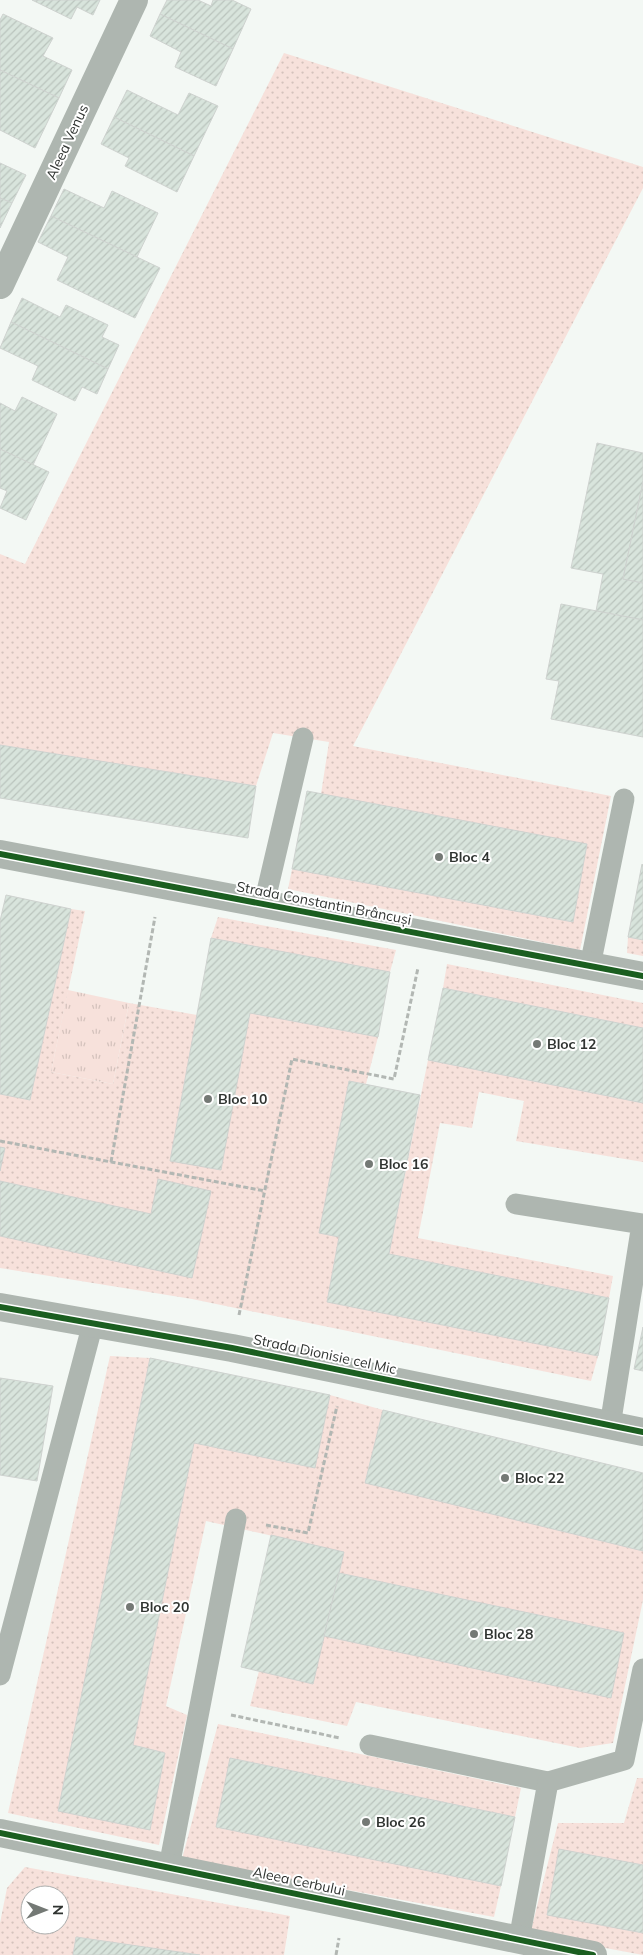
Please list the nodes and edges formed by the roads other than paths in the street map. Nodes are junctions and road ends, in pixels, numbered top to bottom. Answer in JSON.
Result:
{"nodes":[{"id":1,"x":134,"y":0,"type":"edge"},
{"id":2,"x":0,"y":285,"type":"edge"},
{"id":3,"x":303,"y":738,"type":"dead end"},
{"id":4,"x":624,"y":799,"type":"dead end"},
{"id":5,"x":0,"y":854,"type":"edge"},
{"id":6,"x":264,"y":904,"type":"junction"},
{"id":7,"x":590,"y":966,"type":"junction"},
{"id":8,"x":643,"y":976,"type":"edge"},
{"id":9,"x":516,"y":1204,"type":"dead end"},
{"id":10,"x":0,"y":1307,"type":"edge"},
{"id":11,"x":93,"y":1323,"type":"junction"},
{"id":12,"x":610,"y":1426,"type":"junction"},
{"id":13,"x":643,"y":1432,"type":"edge"},
{"id":14,"x":236,"y":1519,"type":"road end"},
{"id":15,"x":643,"y":1669,"type":"edge"},
{"id":16,"x":0,"y":1675,"type":"edge"},
{"id":17,"x":370,"y":1744,"type":"road end"},
{"id":18,"x":548,"y":1782,"type":"junction"},
{"id":19,"x":0,"y":1832,"type":"edge"},
{"id":20,"x":169,"y":1867,"type":"junction"},
{"id":21,"x":519,"y":1940,"type":"junction"},
{"id":22,"x":593,"y":1955,"type":"edge"}],
"edges":[{"from":1,"to":2,"type":"street","name":"Aleea Venus"},
{"from":3,"to":6,"type":"lane"},
{"from":4,"to":7,"type":"lane"},
{"from":5,"to":6,"type":"street","name":"Strada Constantin Brâncuși"},
{"from":6,"to":7,"type":"street","name":"Strada Constantin Brâncuși"},
{"from":7,"to":8,"type":"street","name":"Strada Constantin Brâncuși"},
{"from":9,"to":12,"type":"lane"},
{"from":10,"to":11,"type":"street","name":"Strada Dionisie cel Mic"},
{"from":11,"to":12,"type":"street","name":"Strada Dionisie cel Mic"},
{"from":11,"to":16,"type":"lane"},
{"from":12,"to":13,"type":"street","name":"Strada Dionisie cel Mic"},
{"from":14,"to":20,"type":"lane"},
{"from":15,"to":18,"type":"lane"},
{"from":17,"to":18,"type":"lane"},
{"from":18,"to":21,"type":"lane"},
{"from":19,"to":20,"type":"street","name":"Aleea Cerbului"},
{"from":20,"to":21,"type":"street","name":"Aleea Cerbului"},
{"from":21,"to":22,"type":"street","name":"Aleea Cerbului"}]}
